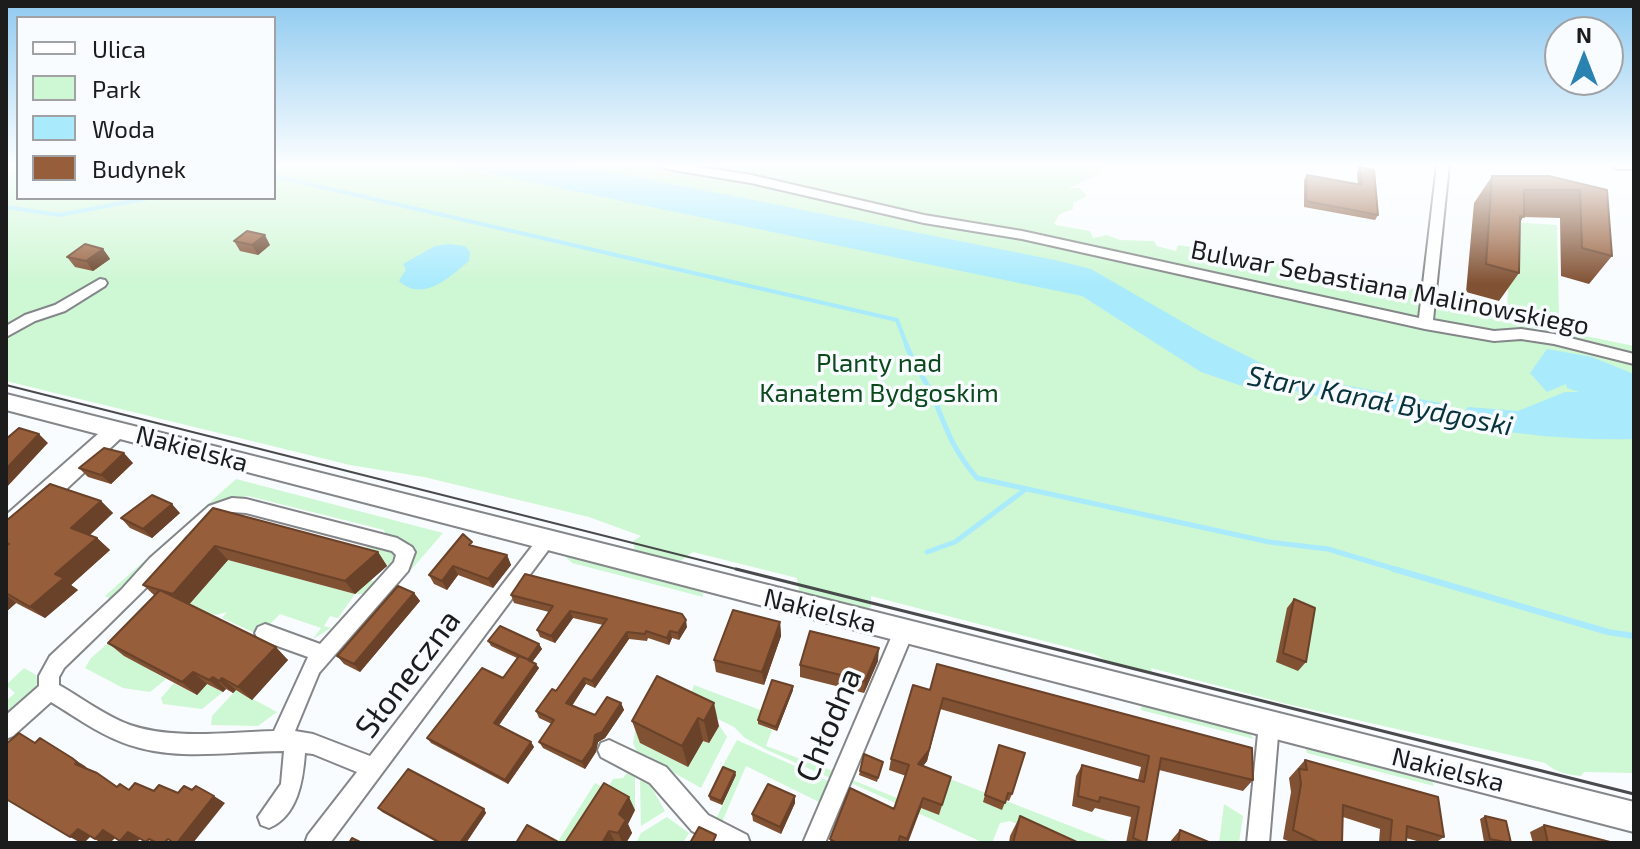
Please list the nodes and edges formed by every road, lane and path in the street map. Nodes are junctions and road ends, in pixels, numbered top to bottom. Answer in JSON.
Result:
{"nodes":[{"id":1,"x":862,"y":205,"type":"edge"},
{"id":2,"x":1438,"y":205,"type":"edge"},
{"id":3,"x":100,"y":283,"type":"dead end"},
{"id":4,"x":1425,"y":324,"type":"junction"},
{"id":5,"x":6,"y":332,"type":"edge"},
{"id":6,"x":1634,"y":359,"type":"edge"},
{"id":7,"x":6,"y":402,"type":"edge"},
{"id":8,"x":117,"y":429,"type":"junction"},
{"id":9,"x":6,"y":530,"type":"edge"},
{"id":10,"x":546,"y":541,"type":"junction"},
{"id":11,"x":265,"y":633,"type":"dead end"},
{"id":12,"x":903,"y":633,"type":"junction"},
{"id":13,"x":324,"y":654,"type":"junction"},
{"id":14,"x":49,"y":690,"type":"junction"},
{"id":15,"x":1269,"y":724,"type":"junction"},
{"id":16,"x":6,"y":729,"type":"edge"},
{"id":17,"x":288,"y":741,"type":"junction"},
{"id":18,"x":609,"y":750,"type":"dead end"},
{"id":19,"x":374,"y":768,"type":"junction"},
{"id":20,"x":269,"y":817,"type":"dead end"},
{"id":21,"x":1634,"y":817,"type":"edge"},
{"id":22,"x":316,"y":843,"type":"edge"},
{"id":23,"x":739,"y":843,"type":"edge"},
{"id":24,"x":814,"y":843,"type":"edge"},
{"id":25,"x":1258,"y":843,"type":"edge"}],
"edges":[{"from":1,"to":4,"type":"street","name":"Bulwar Sebastiana Malinowskiego"},
{"from":2,"to":4,"type":"street"},
{"from":3,"to":5,"type":"street"},
{"from":4,"to":6,"type":"street","name":"Bulwar Sebastiana Malinowskiego"},
{"from":7,"to":8,"type":"main road","name":"Nakielska"},
{"from":8,"to":9,"type":"main road"},
{"from":8,"to":10,"type":"main road","name":"Nakielska"},
{"from":10,"to":12,"type":"main road","name":"Nakielska"},
{"from":10,"to":19,"type":"street","name":"Słoneczna"},
{"from":11,"to":13,"type":"street"},
{"from":12,"to":15,"type":"main road","name":"Nakielska"},
{"from":12,"to":24,"type":"street","name":"Chłodna"},
{"from":13,"to":14,"type":"street"},
{"from":13,"to":17,"type":"street"},
{"from":14,"to":16,"type":"street"},
{"from":14,"to":17,"type":"street"},
{"from":15,"to":21,"type":"main road","name":"Nakielska"},
{"from":15,"to":25,"type":"street"},
{"from":17,"to":19,"type":"street"},
{"from":17,"to":20,"type":"street"},
{"from":18,"to":23,"type":"street"},
{"from":19,"to":22,"type":"street","name":"Słoneczna"}]}
